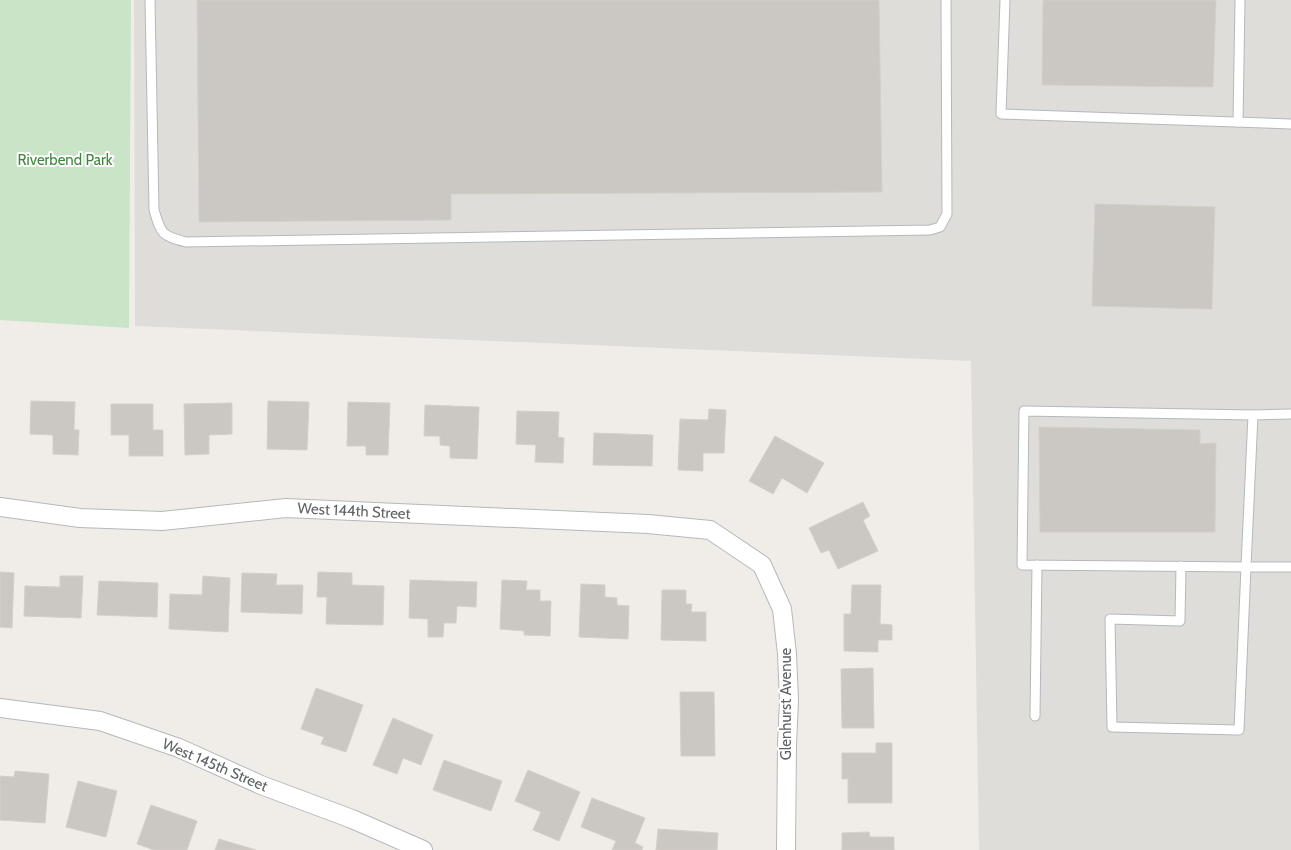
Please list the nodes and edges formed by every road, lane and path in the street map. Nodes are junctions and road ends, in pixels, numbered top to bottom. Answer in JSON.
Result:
{"nodes":[{"id":1,"x":150,"y":0,"type":"edge"},
{"id":2,"x":946,"y":0,"type":"edge"},
{"id":3,"x":1005,"y":0,"type":"edge"},
{"id":4,"x":1240,"y":0,"type":"edge"},
{"id":5,"x":1238,"y":122,"type":"junction"},
{"id":6,"x":1291,"y":124,"type":"edge"},
{"id":7,"x":1291,"y":414,"type":"edge"},
{"id":8,"x":1253,"y":415,"type":"junction"},
{"id":9,"x":0,"y":507,"type":"edge"},
{"id":10,"x":710,"y":530,"type":"joint"},
{"id":11,"x":1037,"y":565,"type":"junction"},
{"id":12,"x":1181,"y":566,"type":"junction"},
{"id":13,"x":1246,"y":567,"type":"junction"},
{"id":14,"x":1291,"y":567,"type":"edge"},
{"id":15,"x":0,"y":708,"type":"edge"},
{"id":16,"x":1035,"y":716,"type":"dead end"},
{"id":17,"x":423,"y":850,"type":"edge"},
{"id":18,"x":786,"y":850,"type":"edge"}],
"edges":[{"from":1,"to":2,"type":"lane"},
{"from":3,"to":5,"type":"lane"},
{"from":4,"to":5,"type":"lane"},
{"from":5,"to":6,"type":"lane"},
{"from":7,"to":8,"type":"lane"},
{"from":8,"to":11,"type":"lane"},
{"from":8,"to":13,"type":"lane"},
{"from":9,"to":10,"type":"street","name":"West 144th Street"},
{"from":10,"to":18,"type":"street","name":"Glenhurst Avenue"},
{"from":11,"to":12,"type":"lane"},
{"from":11,"to":16,"type":"lane"},
{"from":12,"to":13,"type":"lane"},
{"from":12,"to":13,"type":"lane"},
{"from":13,"to":14,"type":"lane"},
{"from":15,"to":17,"type":"street","name":"West 145th Street"}]}
